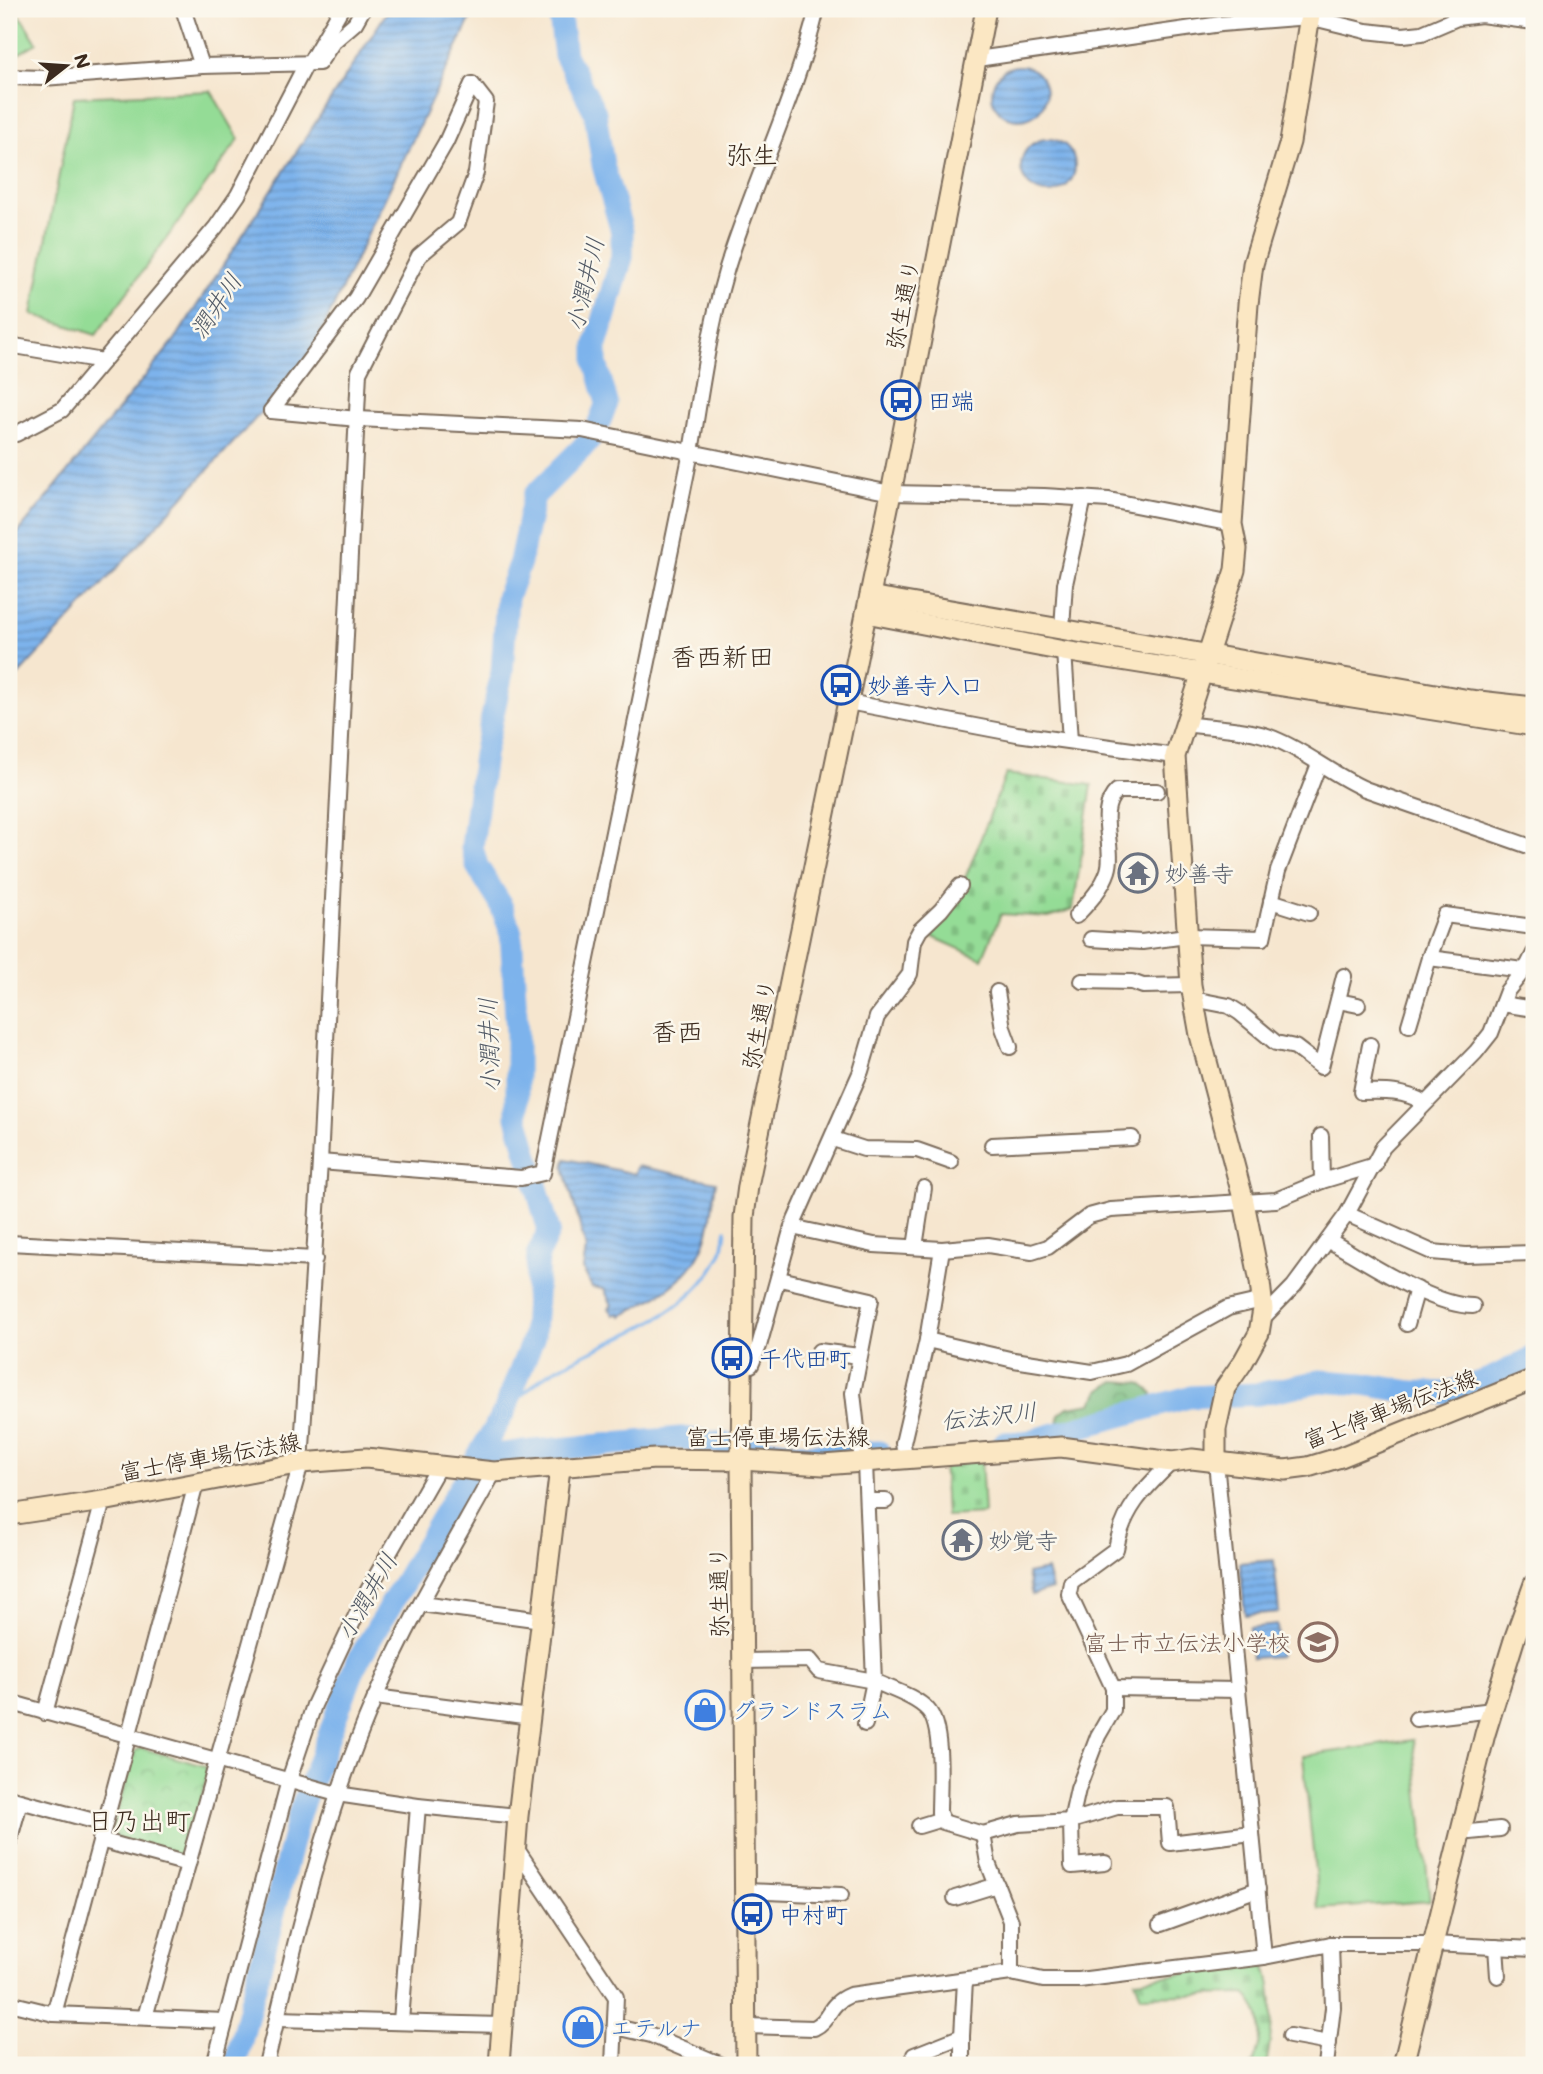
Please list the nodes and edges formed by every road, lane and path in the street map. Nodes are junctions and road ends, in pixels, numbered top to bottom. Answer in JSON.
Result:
{"nodes":[{"id":1,"x":183,"y":9,"type":"edge"},
{"id":2,"x":341,"y":9,"type":"edge"},
{"id":3,"x":363,"y":9,"type":"edge"},
{"id":4,"x":817,"y":9,"type":"edge"},
{"id":5,"x":986,"y":9,"type":"edge"},
{"id":6,"x":1310,"y":13,"type":"edge"},
{"id":7,"x":1534,"y":22,"type":"edge"},
{"id":8,"x":977,"y":59,"type":"junction"},
{"id":9,"x":308,"y":64,"type":"junction"},
{"id":10,"x":202,"y":66,"type":"junction"},
{"id":11,"x":9,"y":77,"type":"edge"},
{"id":12,"x":9,"y":345,"type":"edge"},
{"id":13,"x":103,"y":361,"type":"junction"},
{"id":14,"x":358,"y":419,"type":"junction"},
{"id":15,"x":9,"y":433,"type":"edge"},
{"id":16,"x":691,"y":452,"type":"junction"},
{"id":17,"x":891,"y":493,"type":"junction"},
{"id":18,"x":1084,"y":498,"type":"junction"},
{"id":19,"x":1232,"y":524,"type":"junction"},
{"id":20,"x":868,"y":604,"type":"junction"},
{"id":21,"x":1062,"y":628,"type":"junction"},
{"id":22,"x":1064,"y":651,"type":"junction"},
{"id":23,"x":1203,"y":664,"type":"junction"},
{"id":24,"x":848,"y":702,"type":"junction"},
{"id":25,"x":1534,"y":707,"type":"edge"},
{"id":26,"x":1184,"y":724,"type":"junction"},
{"id":27,"x":1534,"y":726,"type":"edge"},
{"id":28,"x":1070,"y":741,"type":"junction"},
{"id":29,"x":1175,"y":756,"type":"junction"},
{"id":30,"x":1320,"y":764,"type":"junction"},
{"id":31,"x":1168,"y":791,"type":"junction"},
{"id":32,"x":1534,"y":848,"type":"edge"},
{"id":33,"x":960,"y":886,"type":"dead end"},
{"id":34,"x":1271,"y":901,"type":"junction"},
{"id":35,"x":1309,"y":912,"type":"dead end"},
{"id":36,"x":1076,"y":916,"type":"dead end"},
{"id":37,"x":1534,"y":927,"type":"edge"},
{"id":38,"x":1186,"y":936,"type":"junction"},
{"id":39,"x":1091,"y":939,"type":"dead end"},
{"id":40,"x":1534,"y":953,"type":"edge"},
{"id":41,"x":1429,"y":958,"type":"junction"},
{"id":42,"x":1523,"y":970,"type":"junction"},
{"id":43,"x":1344,"y":976,"type":"dead end"},
{"id":44,"x":1082,"y":981,"type":"dead end"},
{"id":45,"x":997,"y":992,"type":"dead end"},
{"id":46,"x":1192,"y":992,"type":"junction"},
{"id":47,"x":1338,"y":1001,"type":"junction"},
{"id":48,"x":1502,"y":1004,"type":"junction"},
{"id":49,"x":1358,"y":1005,"type":"dead end"},
{"id":50,"x":1534,"y":1009,"type":"edge"},
{"id":51,"x":1409,"y":1025,"type":"dead end"},
{"id":52,"x":1370,"y":1045,"type":"dead end"},
{"id":53,"x":1010,"y":1047,"type":"dead end"},
{"id":54,"x":1425,"y":1102,"type":"junction"},
{"id":55,"x":1321,"y":1136,"type":"dead end"},
{"id":56,"x":1132,"y":1138,"type":"dead end"},
{"id":57,"x":833,"y":1139,"type":"junction"},
{"id":58,"x":992,"y":1145,"type":"dead end"},
{"id":59,"x":320,"y":1162,"type":"junction"},
{"id":60,"x":951,"y":1162,"type":"dead end"},
{"id":61,"x":1375,"y":1165,"type":"junction"},
{"id":62,"x":1322,"y":1181,"type":"junction"},
{"id":63,"x":924,"y":1188,"type":"dead end"},
{"id":64,"x":1244,"y":1202,"type":"junction"},
{"id":65,"x":1347,"y":1214,"type":"junction"},
{"id":66,"x":792,"y":1227,"type":"junction"},
{"id":67,"x":1328,"y":1240,"type":"junction"},
{"id":68,"x":9,"y":1243,"type":"edge"},
{"id":69,"x":915,"y":1247,"type":"junction"},
{"id":70,"x":942,"y":1249,"type":"junction"},
{"id":71,"x":1534,"y":1254,"type":"edge"},
{"id":72,"x":315,"y":1259,"type":"junction"},
{"id":73,"x":780,"y":1279,"type":"junction"},
{"id":74,"x":1417,"y":1289,"type":"junction"},
{"id":75,"x":1473,"y":1306,"type":"dead end"},
{"id":76,"x":1263,"y":1309,"type":"junction"},
{"id":77,"x":1407,"y":1324,"type":"dead end"},
{"id":78,"x":927,"y":1340,"type":"junction"},
{"id":79,"x":819,"y":1351,"type":"dead end"},
{"id":80,"x":859,"y":1356,"type":"junction"},
{"id":81,"x":744,"y":1368,"type":"junction"},
{"id":82,"x":1534,"y":1379,"type":"edge"},
{"id":83,"x":904,"y":1452,"type":"junction"},
{"id":84,"x":862,"y":1456,"type":"junction"},
{"id":85,"x":741,"y":1460,"type":"junction"},
{"id":86,"x":1172,"y":1462,"type":"junction"},
{"id":87,"x":1216,"y":1462,"type":"junction"},
{"id":88,"x":301,"y":1463,"type":"junction"},
{"id":89,"x":439,"y":1466,"type":"junction"},
{"id":90,"x":560,"y":1468,"type":"junction"},
{"id":91,"x":490,"y":1472,"type":"junction"},
{"id":92,"x":196,"y":1484,"type":"junction"},
{"id":93,"x":886,"y":1500,"type":"dead end"},
{"id":94,"x":103,"y":1501,"type":"junction"},
{"id":95,"x":867,"y":1501,"type":"junction"},
{"id":96,"x":9,"y":1515,"type":"edge"},
{"id":97,"x":1534,"y":1584,"type":"edge"},
{"id":98,"x":421,"y":1604,"type":"junction"},
{"id":99,"x":542,"y":1620,"type":"junction"},
{"id":100,"x":743,"y":1661,"type":"junction"},
{"id":101,"x":874,"y":1681,"type":"junction"},
{"id":102,"x":1114,"y":1688,"type":"junction"},
{"id":103,"x":1238,"y":1690,"type":"junction"},
{"id":104,"x":375,"y":1697,"type":"junction"},
{"id":105,"x":9,"y":1702,"type":"edge"},
{"id":106,"x":1493,"y":1710,"type":"junction"},
{"id":107,"x":46,"y":1713,"type":"junction"},
{"id":108,"x":531,"y":1717,"type":"junction"},
{"id":109,"x":1416,"y":1719,"type":"dead end"},
{"id":110,"x":864,"y":1724,"type":"dead end"},
{"id":111,"x":130,"y":1737,"type":"junction"},
{"id":112,"x":216,"y":1760,"type":"junction"},
{"id":113,"x":294,"y":1782,"type":"junction"},
{"id":114,"x":334,"y":1793,"type":"junction"},
{"id":115,"x":14,"y":1800,"type":"edge"},
{"id":116,"x":418,"y":1806,"type":"junction"},
{"id":117,"x":518,"y":1816,"type":"junction"},
{"id":118,"x":942,"y":1819,"type":"junction"},
{"id":119,"x":1071,"y":1821,"type":"junction"},
{"id":120,"x":105,"y":1824,"type":"junction"},
{"id":121,"x":919,"y":1826,"type":"dead end"},
{"id":122,"x":1500,"y":1829,"type":"dead end"},
{"id":123,"x":1252,"y":1833,"type":"junction"},
{"id":124,"x":1460,"y":1833,"type":"junction"},
{"id":125,"x":984,"y":1834,"type":"junction"},
{"id":126,"x":100,"y":1840,"type":"junction"},
{"id":127,"x":9,"y":1842,"type":"edge"},
{"id":128,"x":516,"y":1848,"type":"junction"},
{"id":129,"x":1105,"y":1863,"type":"dead end"},
{"id":130,"x":188,"y":1864,"type":"junction"},
{"id":131,"x":997,"y":1885,"type":"junction"},
{"id":132,"x":1258,"y":1889,"type":"junction"},
{"id":133,"x":745,"y":1891,"type":"junction"},
{"id":134,"x":841,"y":1895,"type":"dead end"},
{"id":135,"x":955,"y":1898,"type":"dead end"},
{"id":136,"x":1161,"y":1924,"type":"dead end"},
{"id":137,"x":1331,"y":1944,"type":"junction"},
{"id":138,"x":1432,"y":1944,"type":"junction"},
{"id":139,"x":1496,"y":1947,"type":"junction"},
{"id":140,"x":1534,"y":1949,"type":"edge"},
{"id":141,"x":1264,"y":1958,"type":"junction"},
{"id":142,"x":1011,"y":1973,"type":"junction"},
{"id":143,"x":1498,"y":1976,"type":"dead end"},
{"id":144,"x":965,"y":1979,"type":"junction"},
{"id":145,"x":9,"y":2003,"type":"edge"},
{"id":146,"x":54,"y":2014,"type":"junction"},
{"id":147,"x":145,"y":2017,"type":"junction"},
{"id":148,"x":277,"y":2018,"type":"junction"},
{"id":149,"x":225,"y":2021,"type":"junction"},
{"id":150,"x":401,"y":2021,"type":"junction"},
{"id":151,"x":502,"y":2025,"type":"junction"},
{"id":152,"x":746,"y":2026,"type":"junction"},
{"id":153,"x":616,"y":2027,"type":"junction"},
{"id":154,"x":962,"y":2036,"type":"junction"},
{"id":155,"x":1290,"y":2036,"type":"dead end"},
{"id":156,"x":1329,"y":2043,"type":"junction"},
{"id":157,"x":214,"y":2065,"type":"edge"},
{"id":158,"x":266,"y":2065,"type":"edge"},
{"id":159,"x":499,"y":2065,"type":"edge"},
{"id":160,"x":613,"y":2065,"type":"edge"},
{"id":161,"x":722,"y":2065,"type":"edge"},
{"id":162,"x":747,"y":2065,"type":"edge"},
{"id":163,"x":914,"y":2065,"type":"edge"},
{"id":164,"x":962,"y":2065,"type":"edge"},
{"id":165,"x":1326,"y":2065,"type":"edge"},
{"id":166,"x":1403,"y":2065,"type":"edge"}],
"edges":[{"from":1,"to":10,"type":"street"},
{"from":2,"to":9,"type":"street"},
{"from":3,"to":9,"type":"street"},
{"from":4,"to":16,"type":"street"},
{"from":5,"to":8,"type":"street","name":"弥生通り"},
{"from":6,"to":7,"type":"street"},
{"from":6,"to":8,"type":"street"},
{"from":6,"to":19,"type":"street"},
{"from":8,"to":17,"type":"street","name":"弥生通り"},
{"from":9,"to":10,"type":"street"},
{"from":9,"to":13,"type":"street"},
{"from":10,"to":11,"type":"street"},
{"from":12,"to":13,"type":"street"},
{"from":13,"to":15,"type":"street"},
{"from":14,"to":14,"type":"street"},
{"from":14,"to":16,"type":"street"},
{"from":14,"to":59,"type":"street"},
{"from":16,"to":17,"type":"street"},
{"from":16,"to":59,"type":"street"},
{"from":17,"to":18,"type":"street"},
{"from":17,"to":20,"type":"street","name":"弥生通り"},
{"from":18,"to":19,"type":"street"},
{"from":18,"to":21,"type":"street"},
{"from":19,"to":23,"type":"street"},
{"from":20,"to":21,"type":"street"},
{"from":20,"to":22,"type":"street"},
{"from":20,"to":24,"type":"street","name":"弥生通り"},
{"from":21,"to":23,"type":"street"},
{"from":22,"to":23,"type":"street"},
{"from":22,"to":28,"type":"street"},
{"from":23,"to":25,"type":"street"},
{"from":23,"to":26,"type":"street"},
{"from":23,"to":27,"type":"street"},
{"from":24,"to":28,"type":"street"},
{"from":24,"to":81,"type":"street","name":"弥生通り"},
{"from":26,"to":29,"type":"street"},
{"from":26,"to":30,"type":"street"},
{"from":28,"to":29,"type":"street"},
{"from":29,"to":31,"type":"street"},
{"from":30,"to":32,"type":"street"},
{"from":30,"to":34,"type":"street"},
{"from":31,"to":36,"type":"street"},
{"from":31,"to":38,"type":"street"},
{"from":33,"to":57,"type":"street"},
{"from":34,"to":35,"type":"street"},
{"from":34,"to":38,"type":"street"},
{"from":37,"to":41,"type":"street"},
{"from":38,"to":39,"type":"street"},
{"from":38,"to":46,"type":"street"},
{"from":40,"to":42,"type":"street"},
{"from":41,"to":42,"type":"street"},
{"from":41,"to":51,"type":"street"},
{"from":42,"to":48,"type":"street"},
{"from":43,"to":47,"type":"street"},
{"from":44,"to":46,"type":"street"},
{"from":45,"to":53,"type":"street"},
{"from":46,"to":47,"type":"street"},
{"from":46,"to":64,"type":"street"},
{"from":47,"to":49,"type":"street"},
{"from":48,"to":50,"type":"street"},
{"from":48,"to":54,"type":"street"},
{"from":52,"to":54,"type":"street"},
{"from":54,"to":61,"type":"street"},
{"from":55,"to":62,"type":"street"},
{"from":56,"to":58,"type":"street"},
{"from":57,"to":60,"type":"street"},
{"from":57,"to":66,"type":"street"},
{"from":59,"to":72,"type":"street"},
{"from":61,"to":62,"type":"street"},
{"from":61,"to":65,"type":"street"},
{"from":62,"to":64,"type":"street"},
{"from":63,"to":69,"type":"street"},
{"from":64,"to":70,"type":"street"},
{"from":64,"to":76,"type":"street"},
{"from":65,"to":67,"type":"street"},
{"from":65,"to":71,"type":"street"},
{"from":66,"to":69,"type":"street"},
{"from":66,"to":73,"type":"street"},
{"from":67,"to":74,"type":"street"},
{"from":67,"to":76,"type":"street"},
{"from":68,"to":72,"type":"street"},
{"from":69,"to":70,"type":"street"},
{"from":70,"to":78,"type":"street"},
{"from":72,"to":88,"type":"street"},
{"from":73,"to":80,"type":"street"},
{"from":73,"to":81,"type":"street"},
{"from":74,"to":75,"type":"street"},
{"from":74,"to":77,"type":"street"},
{"from":76,"to":78,"type":"street"},
{"from":76,"to":87,"type":"street"},
{"from":78,"to":83,"type":"street"},
{"from":79,"to":80,"type":"street"},
{"from":80,"to":84,"type":"street"},
{"from":81,"to":85,"type":"street","name":"弥生通り"},
{"from":82,"to":87,"type":"street","name":"富士停車場伝法線"},
{"from":83,"to":84,"type":"street","name":"富士停車場伝法線"},
{"from":83,"to":86,"type":"street","name":"富士停車場伝法線"},
{"from":84,"to":85,"type":"street","name":"富士停車場伝法線"},
{"from":84,"to":95,"type":"street"},
{"from":85,"to":90,"type":"street","name":"富士停車場伝法線"},
{"from":85,"to":100,"type":"street","name":"弥生通り"},
{"from":86,"to":87,"type":"street","name":"富士停車場伝法線"},
{"from":86,"to":102,"type":"street"},
{"from":87,"to":103,"type":"street"},
{"from":88,"to":89,"type":"street","name":"富士停車場伝法線"},
{"from":88,"to":92,"type":"street","name":"富士停車場伝法線"},
{"from":88,"to":112,"type":"street"},
{"from":89,"to":91,"type":"street","name":"富士停車場伝法線"},
{"from":89,"to":113,"type":"street"},
{"from":90,"to":91,"type":"street","name":"富士停車場伝法線"},
{"from":90,"to":99,"type":"street"},
{"from":91,"to":98,"type":"street"},
{"from":92,"to":94,"type":"street","name":"富士停車場伝法線"},
{"from":92,"to":111,"type":"street"},
{"from":93,"to":95,"type":"street"},
{"from":94,"to":96,"type":"street","name":"富士停車場伝法線"},
{"from":94,"to":107,"type":"street"},
{"from":95,"to":101,"type":"street"},
{"from":97,"to":106,"type":"street"},
{"from":98,"to":99,"type":"street"},
{"from":98,"to":104,"type":"street"},
{"from":99,"to":108,"type":"street"},
{"from":100,"to":101,"type":"street"},
{"from":100,"to":133,"type":"street","name":"弥生通り"},
{"from":101,"to":110,"type":"street"},
{"from":101,"to":118,"type":"street"},
{"from":102,"to":103,"type":"street"},
{"from":102,"to":119,"type":"street"},
{"from":103,"to":123,"type":"street"},
{"from":104,"to":108,"type":"street"},
{"from":104,"to":114,"type":"street"},
{"from":105,"to":107,"type":"street"},
{"from":106,"to":109,"type":"street"},
{"from":106,"to":124,"type":"street"},
{"from":107,"to":111,"type":"street"},
{"from":108,"to":117,"type":"street"},
{"from":111,"to":112,"type":"street"},
{"from":111,"to":120,"type":"street"},
{"from":112,"to":113,"type":"street"},
{"from":112,"to":130,"type":"street"},
{"from":113,"to":114,"type":"street"},
{"from":113,"to":149,"type":"street"},
{"from":114,"to":116,"type":"street"},
{"from":114,"to":148,"type":"street"},
{"from":115,"to":120,"type":"street"},
{"from":115,"to":127,"type":"street"},
{"from":116,"to":117,"type":"street"},
{"from":116,"to":150,"type":"street"},
{"from":117,"to":128,"type":"street"},
{"from":118,"to":121,"type":"street"},
{"from":118,"to":125,"type":"street"},
{"from":119,"to":123,"type":"street"},
{"from":119,"to":125,"type":"street"},
{"from":119,"to":129,"type":"street"},
{"from":120,"to":126,"type":"street"},
{"from":122,"to":124,"type":"street"},
{"from":123,"to":132,"type":"street"},
{"from":124,"to":138,"type":"street"},
{"from":125,"to":131,"type":"street"},
{"from":126,"to":130,"type":"street"},
{"from":126,"to":146,"type":"street"},
{"from":128,"to":151,"type":"street"},
{"from":128,"to":153,"type":"street"},
{"from":130,"to":147,"type":"street"},
{"from":131,"to":135,"type":"street"},
{"from":131,"to":142,"type":"street"},
{"from":132,"to":136,"type":"street"},
{"from":132,"to":141,"type":"street"},
{"from":133,"to":134,"type":"street"},
{"from":133,"to":152,"type":"street","name":"弥生通り"},
{"from":137,"to":138,"type":"street"},
{"from":137,"to":141,"type":"street"},
{"from":137,"to":156,"type":"street"},
{"from":138,"to":139,"type":"street"},
{"from":138,"to":166,"type":"street"},
{"from":139,"to":140,"type":"street"},
{"from":139,"to":143,"type":"street"},
{"from":141,"to":142,"type":"street"},
{"from":142,"to":144,"type":"street"},
{"from":144,"to":152,"type":"street"},
{"from":144,"to":154,"type":"street"},
{"from":145,"to":146,"type":"street"},
{"from":146,"to":147,"type":"street"},
{"from":147,"to":149,"type":"street"},
{"from":148,"to":150,"type":"street"},
{"from":148,"to":158,"type":"street"},
{"from":149,"to":157,"type":"street"},
{"from":150,"to":151,"type":"street"},
{"from":151,"to":159,"type":"street"},
{"from":152,"to":162,"type":"street","name":"弥生通り"},
{"from":153,"to":160,"type":"street"},
{"from":153,"to":161,"type":"street"},
{"from":154,"to":163,"type":"street"},
{"from":154,"to":164,"type":"street"},
{"from":155,"to":156,"type":"street"},
{"from":156,"to":165,"type":"street"}]}
